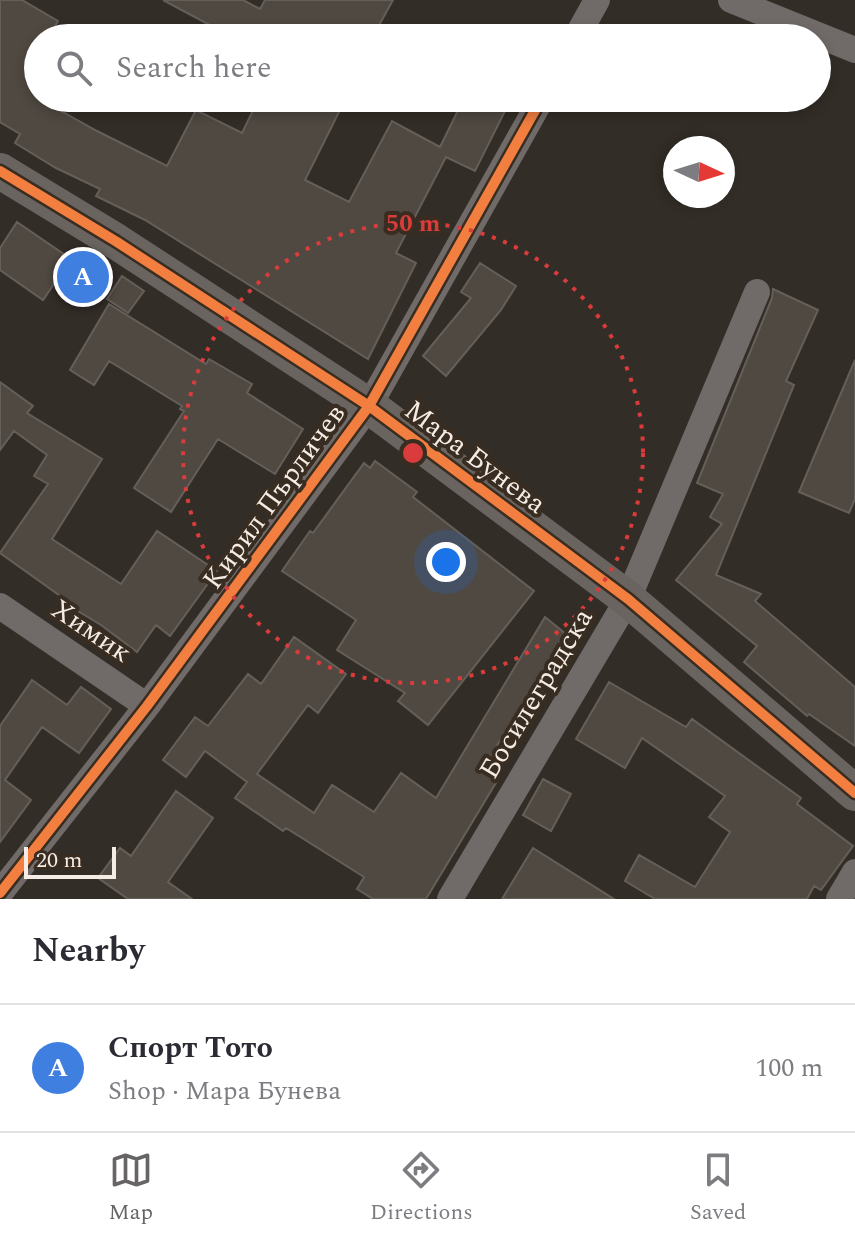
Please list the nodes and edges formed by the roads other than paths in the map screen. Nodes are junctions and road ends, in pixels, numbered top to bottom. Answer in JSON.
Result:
{"nodes":[{"id":1,"x":597,"y":0,"type":"edge"},
{"id":2,"x":731,"y":0,"type":"edge"},
{"id":3,"x":584,"y":24,"type":"edge"},
{"id":4,"x":791,"y":24,"type":"edge"},
{"id":5,"x":831,"y":40,"type":"edge"},
{"id":6,"x":855,"y":50,"type":"edge"},
{"id":7,"x":534,"y":112,"type":"edge"},
{"id":8,"x":0,"y":171,"type":"edge"},
{"id":9,"x":757,"y":292,"type":"dead end"},
{"id":10,"x":369,"y":406,"type":"junction"},
{"id":11,"x":628,"y":599,"type":"junction"},
{"id":12,"x":0,"y":606,"type":"edge"},
{"id":13,"x":147,"y":706,"type":"junction"},
{"id":14,"x":855,"y":793,"type":"edge"},
{"id":15,"x":855,"y":872,"type":"edge"},
{"id":16,"x":0,"y":893,"type":"edge"},
{"id":17,"x":450,"y":899,"type":"edge"},
{"id":18,"x":839,"y":899,"type":"edge"}],
"edges":[{"from":1,"to":3,"type":"street"},
{"from":2,"to":4,"type":"street"},
{"from":5,"to":6,"type":"street"},
{"from":7,"to":10,"type":"street","name":"Кирил Пърличев"},
{"from":8,"to":10,"type":"street","name":"Мара Бунева"},
{"from":9,"to":11,"type":"street","name":"Босилеградска"},
{"from":10,"to":11,"type":"street","name":"Мара Бунева"},
{"from":10,"to":13,"type":"street","name":"Кирил Пърличев"},
{"from":11,"to":14,"type":"street","name":"Мара Бунева"},
{"from":11,"to":17,"type":"street","name":"Босилеградска"},
{"from":12,"to":13,"type":"street","name":"Химик"},
{"from":13,"to":16,"type":"street","name":"Кирил Пърличев"},
{"from":15,"to":18,"type":"street"}]}
